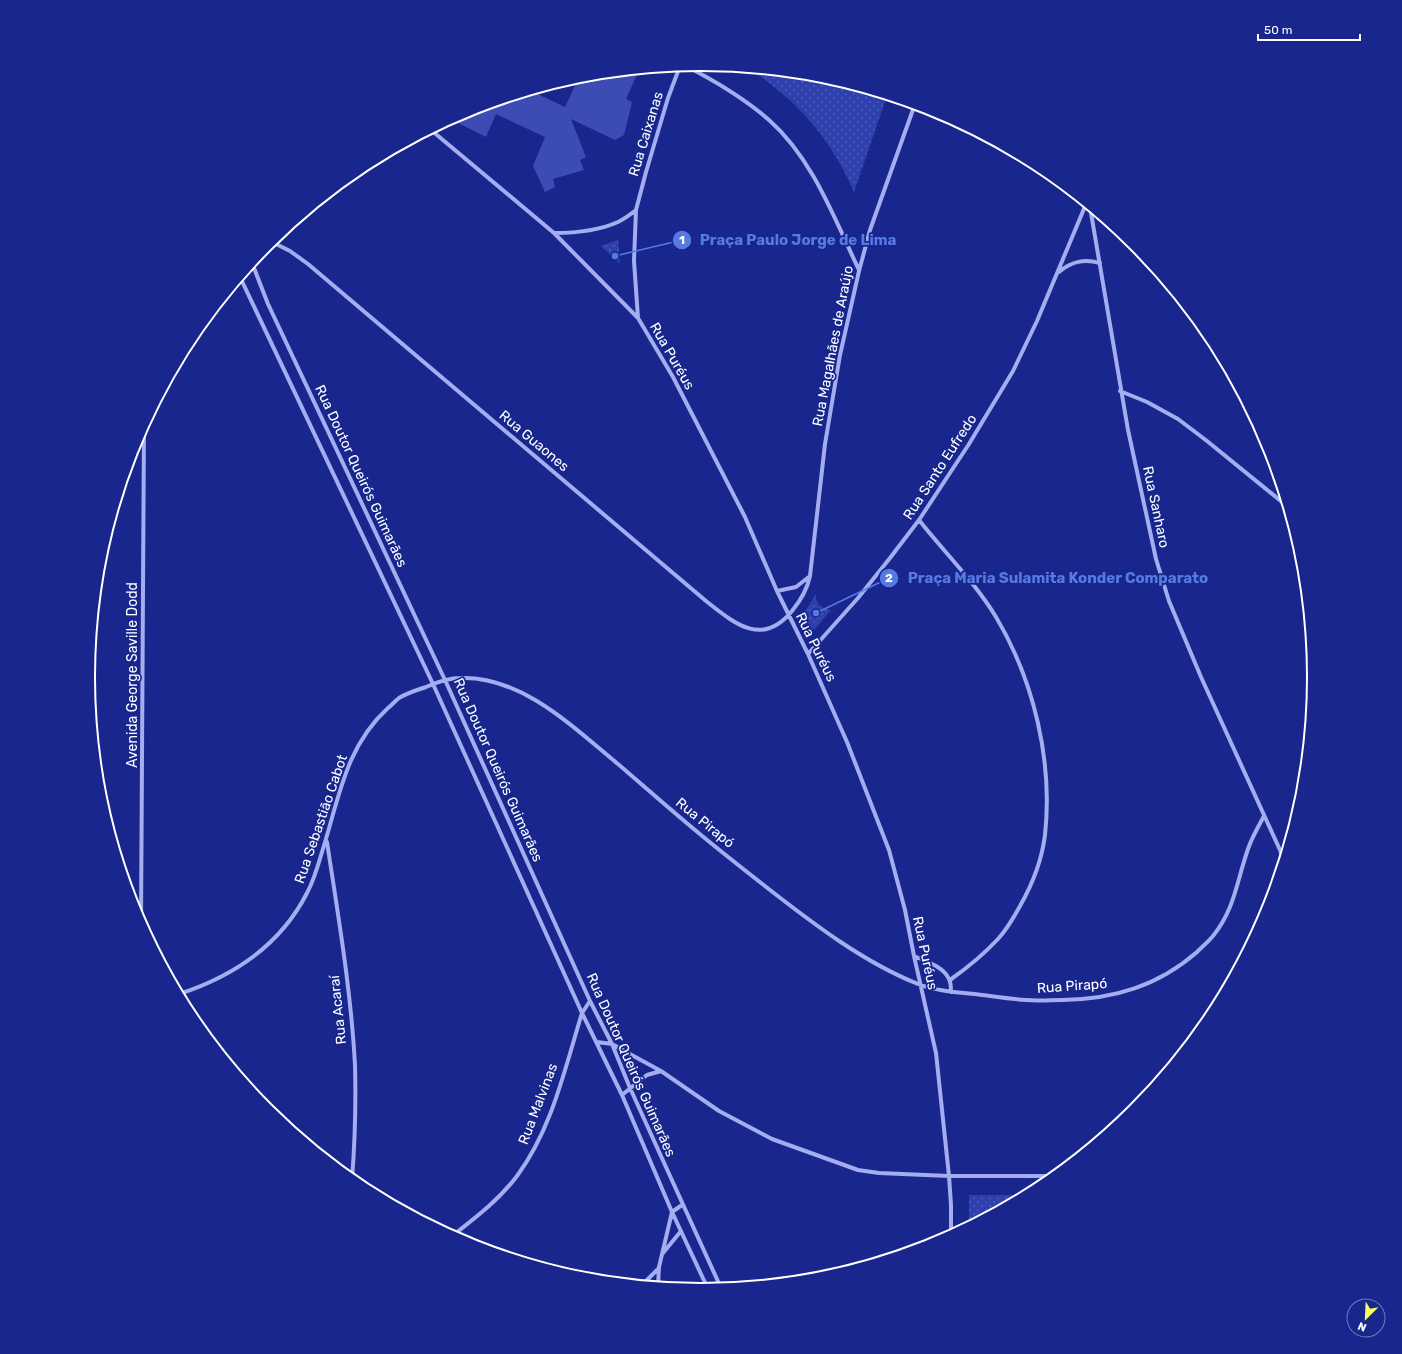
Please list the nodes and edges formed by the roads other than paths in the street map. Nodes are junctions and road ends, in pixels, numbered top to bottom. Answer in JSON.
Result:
{"nodes":[{"id":1,"x":696,"y":71,"type":"edge"},
{"id":2,"x":678,"y":72,"type":"edge"},
{"id":3,"x":913,"y":109,"type":"edge"},
{"id":4,"x":433,"y":133,"type":"edge"},
{"id":5,"x":1084,"y":208,"type":"edge"},
{"id":6,"x":636,"y":210,"type":"junction"},
{"id":7,"x":1091,"y":213,"type":"edge"},
{"id":8,"x":554,"y":233,"type":"junction"},
{"id":9,"x":276,"y":244,"type":"edge"},
{"id":10,"x":1100,"y":263,"type":"junction"},
{"id":11,"x":254,"y":268,"type":"edge"},
{"id":12,"x":859,"y":271,"type":"junction"},
{"id":13,"x":1058,"y":272,"type":"junction"},
{"id":14,"x":242,"y":281,"type":"edge"},
{"id":15,"x":638,"y":318,"type":"junction"},
{"id":16,"x":1120,"y":391,"type":"junction"},
{"id":17,"x":144,"y":438,"type":"edge"},
{"id":18,"x":1278,"y":498,"type":"edge"},
{"id":19,"x":919,"y":520,"type":"junction"},
{"id":20,"x":810,"y":576,"type":"junction"},
{"id":21,"x":777,"y":591,"type":"junction"},
{"id":22,"x":789,"y":615,"type":"junction"},
{"id":23,"x":808,"y":654,"type":"junction"},
{"id":24,"x":445,"y":680,"type":"junction"},
{"id":25,"x":433,"y":684,"type":"junction"},
{"id":26,"x":1264,"y":816,"type":"junction"},
{"id":27,"x":326,"y":839,"type":"junction"},
{"id":28,"x":1281,"y":852,"type":"edge"},
{"id":29,"x":141,"y":909,"type":"edge"},
{"id":30,"x":914,"y":956,"type":"junction"},
{"id":31,"x":950,"y":980,"type":"junction"},
{"id":32,"x":920,"y":985,"type":"junction"},
{"id":33,"x":184,"y":992,"type":"edge"},
{"id":34,"x":951,"y":992,"type":"junction"},
{"id":35,"x":590,"y":1001,"type":"junction"},
{"id":36,"x":582,"y":1013,"type":"junction"},
{"id":37,"x":596,"y":1042,"type":"junction"},
{"id":38,"x":612,"y":1044,"type":"junction"},
{"id":39,"x":661,"y":1071,"type":"junction"},
{"id":40,"x":630,"y":1088,"type":"junction"},
{"id":41,"x":622,"y":1095,"type":"junction"},
{"id":42,"x":353,"y":1173,"type":"edge"},
{"id":43,"x":949,"y":1176,"type":"junction"},
{"id":44,"x":1045,"y":1176,"type":"edge"},
{"id":45,"x":682,"y":1205,"type":"junction"},
{"id":46,"x":672,"y":1212,"type":"junction"},
{"id":47,"x":952,"y":1229,"type":"edge"},
{"id":48,"x":681,"y":1231,"type":"junction"},
{"id":49,"x":457,"y":1232,"type":"edge"},
{"id":50,"x":662,"y":1255,"type":"junction"},
{"id":51,"x":659,"y":1267,"type":"junction"},
{"id":52,"x":646,"y":1280,"type":"edge"},
{"id":53,"x":658,"y":1282,"type":"edge"},
{"id":54,"x":705,"y":1283,"type":"edge"},
{"id":55,"x":718,"y":1283,"type":"edge"}],
"edges":[{"from":1,"to":12,"type":"street"},
{"from":2,"to":6,"type":"street","name":"Rua Caixanas"},
{"from":3,"to":12,"type":"street","name":"Rua Magalhães de Araújo"},
{"from":4,"to":8,"type":"street","name":"Rua Puréus"},
{"from":5,"to":13,"type":"street","name":"Rua Santo Eufredo"},
{"from":6,"to":8,"type":"street"},
{"from":6,"to":15,"type":"street","name":"Rua Caixanas"},
{"from":7,"to":10,"type":"street","name":"Rua Sanharo"},
{"from":8,"to":15,"type":"street","name":"Rua Puréus"},
{"from":9,"to":22,"type":"street","name":"Rua Guaones"},
{"from":10,"to":13,"type":"street"},
{"from":10,"to":16,"type":"street","name":"Rua Sanharo"},
{"from":11,"to":24,"type":"street","name":"Rua Doutor Queirós Guimarães"},
{"from":12,"to":20,"type":"street","name":"Rua Magalhães de Araújo"},
{"from":13,"to":19,"type":"street","name":"Rua Santo Eufredo"},
{"from":14,"to":25,"type":"street","name":"Rua Doutor Queirós Guimarães"},
{"from":15,"to":21,"type":"street","name":"Rua Puréus"},
{"from":16,"to":18,"type":"street"},
{"from":16,"to":26,"type":"street","name":"Rua Sanharo"},
{"from":17,"to":29,"type":"street","name":"Avenida George Saville Dodd"},
{"from":19,"to":23,"type":"street","name":"Rua Santo Eufredo"},
{"from":19,"to":31,"type":"street"},
{"from":20,"to":21,"type":"street"},
{"from":20,"to":22,"type":"street","name":"Rua Magalhães de Araújo"},
{"from":21,"to":22,"type":"street","name":"Rua Puréus"},
{"from":22,"to":23,"type":"street","name":"Rua Puréus"},
{"from":23,"to":30,"type":"street","name":"Rua Puréus"},
{"from":24,"to":25,"type":"street","name":"Rua Sebastião Cabot"},
{"from":24,"to":32,"type":"street","name":"Rua Pirapó"},
{"from":24,"to":35,"type":"street","name":"Rua Doutor Queirós Guimarães"},
{"from":25,"to":27,"type":"street","name":"Rua Sebastião Cabot"},
{"from":25,"to":36,"type":"street","name":"Rua Doutor Queirós Guimarães"},
{"from":26,"to":28,"type":"street","name":"Rua Sanharo"},
{"from":26,"to":34,"type":"street","name":"Rua Pirapó"},
{"from":27,"to":33,"type":"street","name":"Rua Sebastião Cabot"},
{"from":27,"to":42,"type":"street","name":"Rua Acaraí"},
{"from":30,"to":31,"type":"street"},
{"from":30,"to":32,"type":"street","name":"Rua Puréus"},
{"from":31,"to":34,"type":"street"},
{"from":32,"to":34,"type":"street","name":"Rua Pirapó"},
{"from":32,"to":43,"type":"street","name":"Rua Puréus"},
{"from":35,"to":36,"type":"street","name":"Rua Malvinas"},
{"from":35,"to":38,"type":"street","name":"Rua Doutor Queirós Guimarães"},
{"from":36,"to":37,"type":"street","name":"Rua Doutor Queirós Guimarães"},
{"from":36,"to":49,"type":"street","name":"Rua Malvinas"},
{"from":37,"to":38,"type":"street"},
{"from":37,"to":41,"type":"street","name":"Rua Doutor Queirós Guimarães"},
{"from":38,"to":39,"type":"street"},
{"from":38,"to":40,"type":"street","name":"Rua Doutor Queirós Guimarães"},
{"from":39,"to":40,"type":"street"},
{"from":39,"to":43,"type":"street"},
{"from":40,"to":41,"type":"street"},
{"from":40,"to":45,"type":"street","name":"Rua Doutor Queirós Guimarães"},
{"from":41,"to":46,"type":"street","name":"Rua Doutor Queirós Guimarães"},
{"from":43,"to":44,"type":"street"},
{"from":43,"to":47,"type":"street","name":"Rua Puréus"},
{"from":45,"to":46,"type":"street"},
{"from":45,"to":55,"type":"street","name":"Rua Doutor Queirós Guimarães"},
{"from":46,"to":48,"type":"street","name":"Rua Doutor Queirós Guimarães"},
{"from":46,"to":50,"type":"street"},
{"from":48,"to":50,"type":"street"},
{"from":48,"to":54,"type":"street","name":"Rua Doutor Queirós Guimarães"},
{"from":50,"to":51,"type":"street"},
{"from":51,"to":52,"type":"street"},
{"from":51,"to":53,"type":"street"}]}
